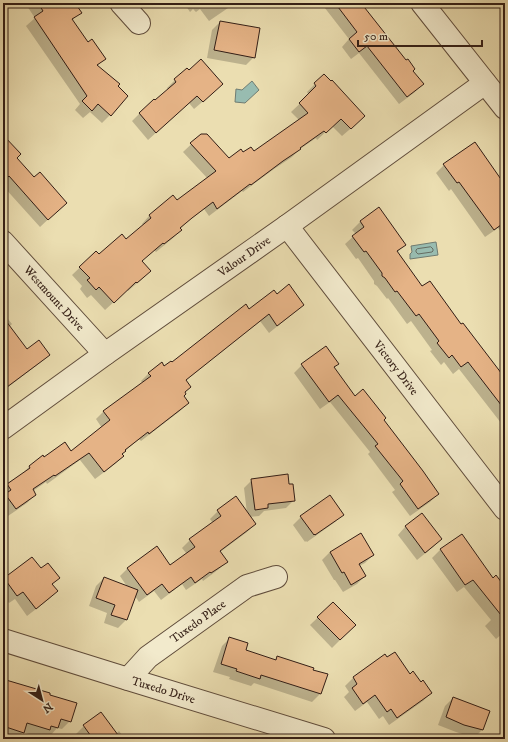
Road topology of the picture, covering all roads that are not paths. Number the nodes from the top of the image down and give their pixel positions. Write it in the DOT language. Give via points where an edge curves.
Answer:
graph roads {
  1 [pos="121,3"];
  2 [pos="422,3"];
  3 [pos="139,22"];
  4 [pos="485,84"];
  5 [pos="505,108"];
  6 [pos="287,226"];
  7 [pos="3,242"];
  8 [pos="105,354"];
  9 [pos="3,428"];
  10 [pos="505,509"];
  11 [pos="276,577"];
  12 [pos="3,640"];
  13 [pos="128,679"];
  14 [pos="324,739"];
  1 -- 3 [label="street"];
  2 -- 4 [label="street"];
  4 -- 5 [label="street"];
  4 -- 6 [label="street, Valour Drive"];
  6 -- 8 [label="street, Valour Drive"];
  6 -- 10 [label="street, Victory Drive"];
  7 -- 8 [label="street, Westmount Drive"];
  8 -- 9 [label="street, Valour Drive"];
  11 -- 13 [label="street, Tuxedo Place" via="247,586 148,657"];
  12 -- 13 [label="street, Tuxedo Drive"];
  13 -- 14 [label="street, Tuxedo Drive"];
}
